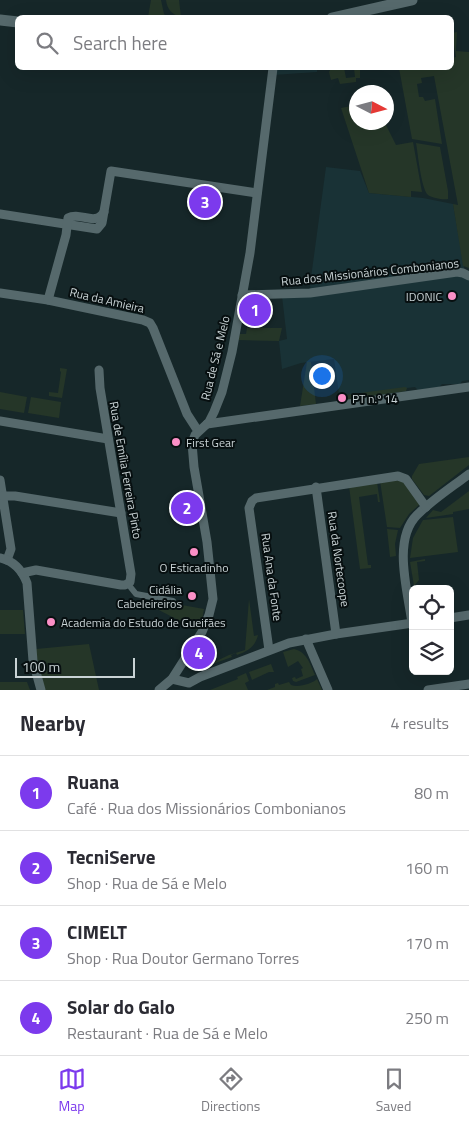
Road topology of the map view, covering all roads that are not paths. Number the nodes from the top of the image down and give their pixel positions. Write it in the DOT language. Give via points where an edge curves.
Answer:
graph roads {
  1 [pos="412,0"];
  2 [pos="345,15"];
  3 [pos="0,20"];
  4 [pos="15,22"];
  5 [pos="273,70"];
  6 [pos="257,193"];
  7 [pos="0,214"];
  8 [pos="67,226"];
  9 [pos="469,276"];
  10 [pos="0,293"];
  11 [pos="242,295"];
  12 [pos="48,300"];
  13 [pos="99,370"];
  14 [pos="469,387"];
  15 [pos="0,421"];
  16 [pos="207,424"];
  17 [pos="198,431"];
  18 [pos="108,439"];
  19 [pos="469,474"];
  20 [pos="0,480"];
  21 [pos="316,487"];
  22 [pos="3,496"];
  23 [pos="426,507"];
  24 [pos="120,513"];
  25 [pos="4,559"];
  26 [pos="22,573"];
  27 [pos="128,584"];
  28 [pos="173,601"];
  29 [pos="409,603"];
  30 [pos="469,615"];
  31 [pos="454,617"];
  32 [pos="409,623"];
  33 [pos="336,634"];
  34 [pos="306,639"];
  35 [pos="269,650"];
  36 [pos="172,679"];
  37 [pos="469,684"];
  38 [pos="41,690"];
  39 [pos="159,690"];
  40 [pos="328,690"];
  41 [pos="428,690"];
  1 -- 2 [label="main road"];
  3 -- 4 [label="main road"];
  5 -- 6 [label="street, Rua de Sá e Melo"];
  6 -- 8 [label="street" via="111,171 102,225 97,229"];
  6 -- 11 [label="street, Rua de Sá e Melo"];
  7 -- 8 [label="street"];
  8 -- 12 [label="street"];
  9 -- 11 [label="street, Rua dos Missionários Combonianos" via="457,272 310,293"];
  10 -- 12 [label="street, Rua da Amieira"];
  11 -- 16 [label="street, Rua de Sá e Melo" via="226,375"];
  12 -- 17 [label="street, Rua da Amieira" via="150,324 187,414"];
  13 -- 18 [label="street, Rua de Emília Ferreira Pinto"];
  14 -- 16 [label="street"];
  15 -- 18 [label="street"];
  16 -- 17 [label="street, Rua de Sá e Melo"];
  17 -- 36 [label="street" via="192,447 213,599 202,632"];
  18 -- 24 [label="street, Rua de Emília Ferreira Pinto"];
  19 -- 23 [label="street"];
  20 -- 22 [label="street"];
  21 -- 23 [label="street" via="399,476 408,481"];
  21 -- 33 [label="street, Rua da Nortecoope"];
  21 -- 35 [label="street, Rua Ana da Fonte" via="256,498 249,508"];
  22 -- 24 [label="street"];
  22 -- 25 [label="street" via="11,550"];
  23 -- 29 [label="street" via="410,524 403,542"];
  24 -- 27 [label="street, Rua de Emília Ferreira Pinto" via="131,574"];
  25 -- 26 [label="street" via="14,563"];
  26 -- 27 [label="street" via="36,570"];
  26 -- 38 [label="street" via="27,586 34,669"];
  27 -- 28 [label="street" via="136,594"];
  30 -- 31 [label="street"];
  32 -- 33 [label="street"];
  33 -- 34 [label="street"];
  34 -- 35 [label="street"];
  34 -- 40 [label="street"];
  35 -- 36 [label="street" via="188,683"];
  36 -- 39 [label="street"];
  37 -- 41 [label="street"];
}
